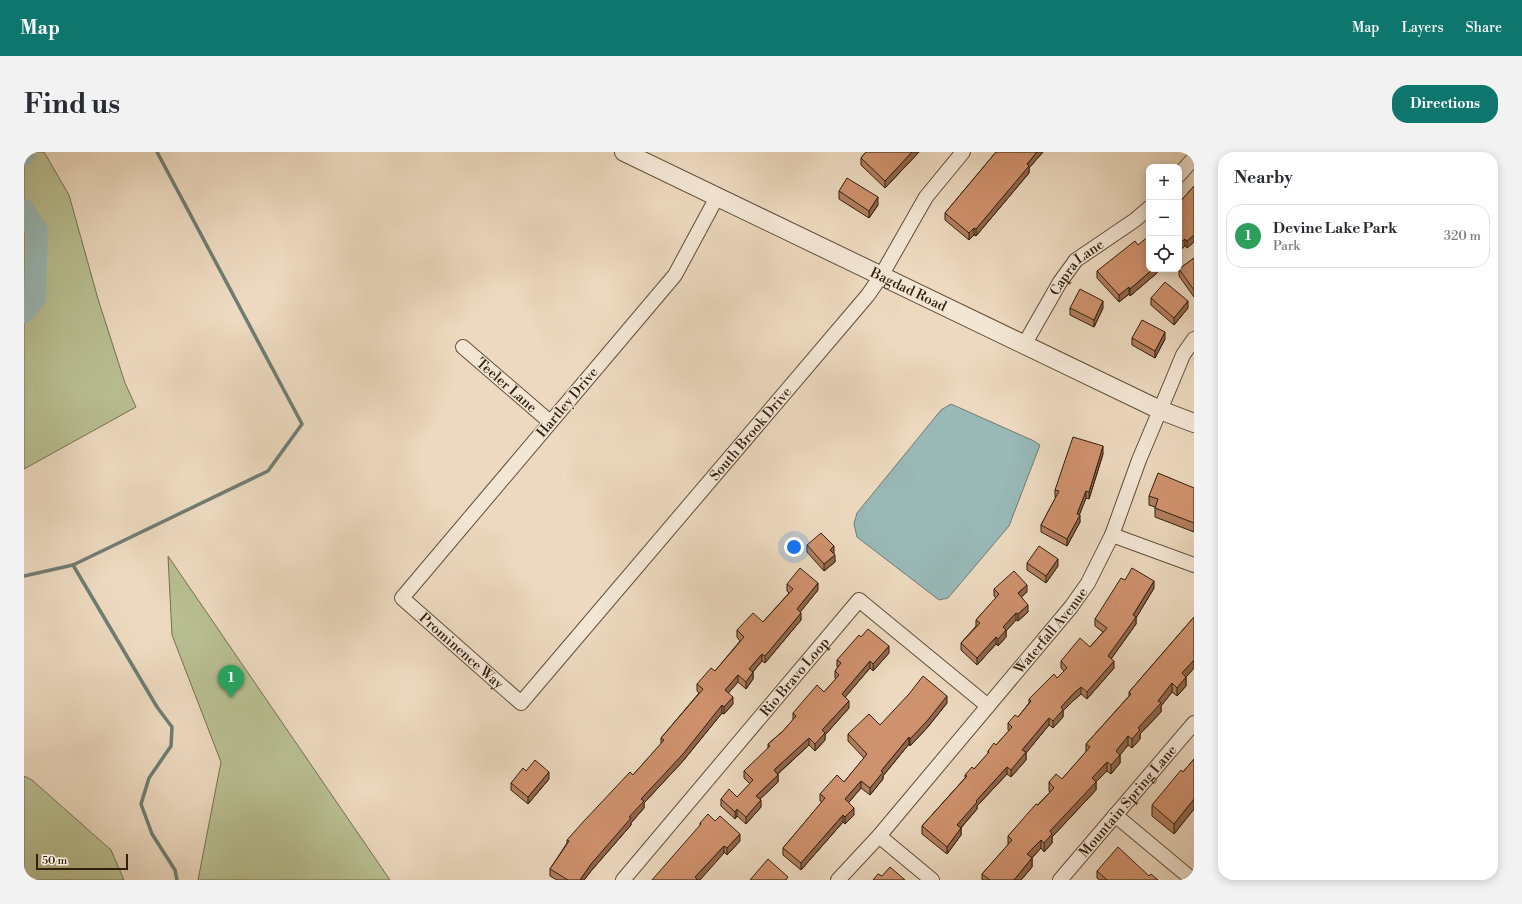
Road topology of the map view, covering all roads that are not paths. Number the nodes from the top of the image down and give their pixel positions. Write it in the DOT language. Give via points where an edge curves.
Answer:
graph roads {
  1 [pos="624,152"];
  2 [pos="963,152"];
  3 [pos="1194,158"];
  4 [pos="1182,171"];
  5 [pos="717,197"];
  6 [pos="1146,211"];
  7 [pos="881,276"];
  8 [pos="1194,339"];
  9 [pos="1024,345"];
  10 [pos="463,348"];
  11 [pos="1160,410"];
  12 [pos="550,422"];
  13 [pos="1194,423"];
  14 [pos="1112,536"];
  15 [pos="1194,565"];
  16 [pos="402,598"];
  17 [pos="521,703"];
  18 [pos="988,706"];
  19 [pos="1194,722"];
  20 [pos="1116,815"];
  21 [pos="879,836"];
  22 [pos="623,880"];
  23 [pos="838,880"];
  24 [pos="932,880"];
  25 [pos="1060,880"];
  26 [pos="1193,880"];
  1 -- 5 [label="street, Bagdad Road"];
  2 -- 7 [label="street, South Brook Drive" via="926,196"];
  3 -- 4 [label="street"];
  5 -- 7 [label="street, Bagdad Road"];
  5 -- 12 [label="street, Hartley Drive" via="675,276"];
  6 -- 9 [label="street, Capra Lane" via="1076,260 1060,282"];
  7 -- 9 [label="street, Bagdad Road"];
  7 -- 17 [label="street, South Brook Drive" via="868,295"];
  8 -- 11 [label="street, Waterfall Avenue" via="1183,355"];
  9 -- 11 [label="street, Bagdad Road"];
  10 -- 12 [label="street, Teeler Lane"];
  11 -- 13 [label="street, Bagdad Road"];
  11 -- 14 [label="street, Waterfall Avenue"];
  12 -- 16 [label="street, Hartley Drive"];
  14 -- 15 [label="street"];
  14 -- 18 [label="street, Waterfall Avenue" via="1088,583 1071,607"];
  16 -- 17 [label="street, Prominence Way"];
  18 -- 21 [label="street, Waterfall Avenue"];
  18 -- 22 [label="street, Rio Bravo Loop" via="859,600"];
  19 -- 20 [label="street, Mountain Spring Lane"];
  20 -- 25 [label="street, Mountain Spring Lane"];
  20 -- 26 [label="street"];
  21 -- 23 [label="street, Waterfall Avenue"];
  21 -- 24 [label="street"];
}
